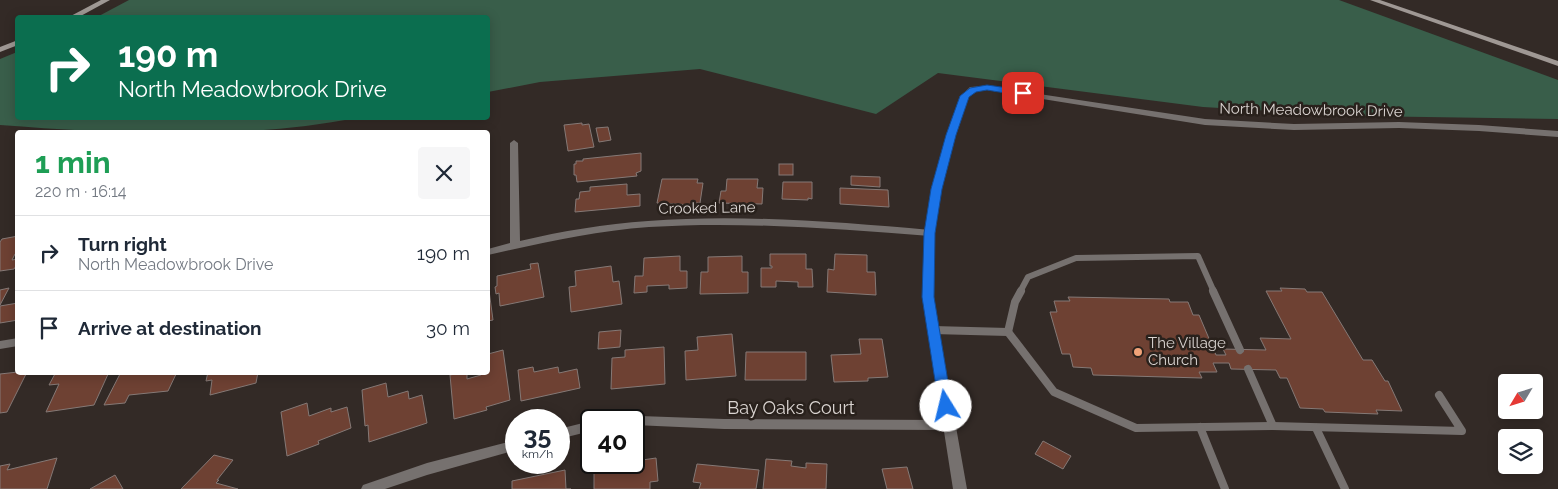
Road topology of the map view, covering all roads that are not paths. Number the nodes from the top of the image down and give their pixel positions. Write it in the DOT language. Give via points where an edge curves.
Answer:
graph roads {
  1 [pos="107,0"];
  2 [pos="1373,0"];
  3 [pos="76,15"];
  4 [pos="15,43"];
  5 [pos="0,50"];
  6 [pos="1558,64"];
  7 [pos="1558,134"];
  8 [pos="514,143"];
  9 [pos="930,233"];
  10 [pos="515,246"];
  11 [pos="490,252"];
  12 [pos="933,330"];
  13 [pos="1008,332"];
  14 [pos="15,342"];
  15 [pos="0,345"];
  16 [pos="1240,350"];
  17 [pos="1248,370"];
  18 [pos="1439,395"];
  19 [pos="645,420"];
  20 [pos="949,425"];
  21 [pos="1273,426"];
  22 [pos="1200,427"];
  23 [pos="1316,428"];
  24 [pos="505,448"];
  25 [pos="368,489"];
  26 [pos="960,489"];
  27 [pos="1225,489"];
  28 [pos="1345,489"];
  1 -- 3 [label="main road"];
  2 -- 6 [label="main road"];
  4 -- 5 [label="main road"];
  7 -- 9 [label="street, North Meadowbrook Drive" via="1479,128 1294,127 1205,122 987,88 976,89 965,96 951,135 936,189"];
  8 -- 10 [label="street"];
  9 -- 10 [label="street, Crooked Lane" via="772,222 648,224"];
  9 -- 12 [label="street" via="928,297"];
  10 -- 11 [label="street, Crooked Lane"];
  12 -- 13 [label="lane"];
  12 -- 20 [label="street"];
  13 -- 16 [label="lane" via="1015,302 1028,277 1068,261 1076,258 1198,256"];
  13 -- 22 [label="lane" via="1054,392 1136,428"];
  14 -- 15 [label="street"];
  17 -- 21 [label="lane"];
  18 -- 23 [label="lane" via="1462,432"];
  19 -- 20 [label="street, Bay Oaks Court"];
  20 -- 26 [label="street"];
  21 -- 22 [label="lane"];
  21 -- 23 [label="lane"];
  22 -- 27 [label="lane"];
  23 -- 28 [label="lane"];
  24 -- 25 [label="street"];
}
